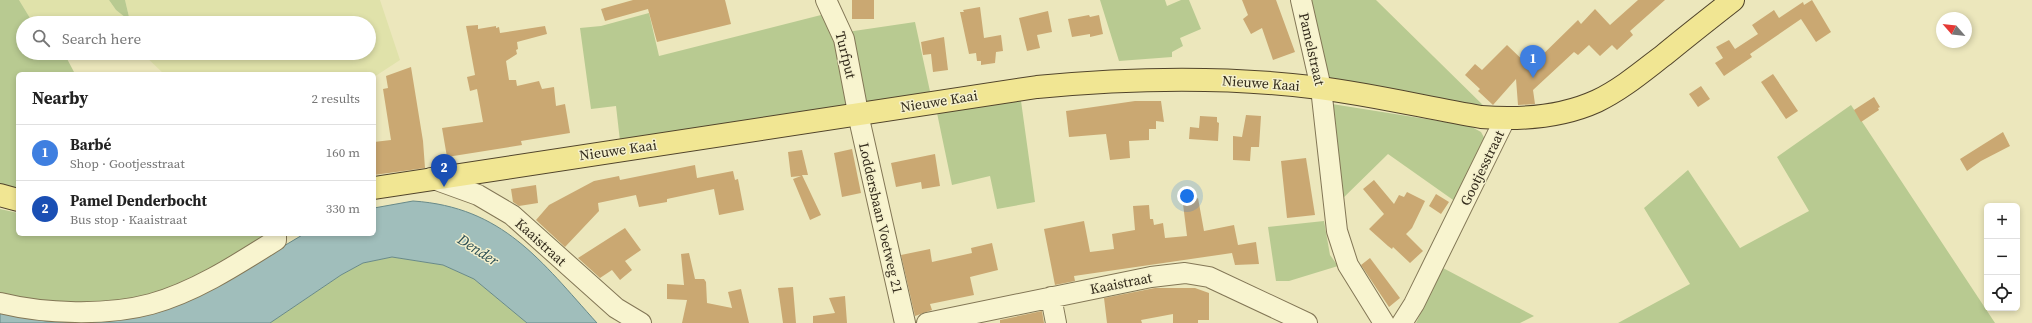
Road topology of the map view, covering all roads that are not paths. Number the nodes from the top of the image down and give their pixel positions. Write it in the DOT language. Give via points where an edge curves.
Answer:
graph roads {
  1 [pos="826,0"];
  2 [pos="1301,0"];
  3 [pos="1734,0"];
  4 [pos="1322,93"];
  5 [pos="858,113"];
  6 [pos="1505,119"];
  7 [pos="489,170"];
  8 [pos="431,178"];
  9 [pos="376,188"];
  10 [pos="0,195"];
  11 [pos="16,199"];
  12 [pos="476,201"];
  13 [pos="276,236"];
  14 [pos="1051,297"];
  15 [pos="0,303"];
  16 [pos="641,323"];
  17 [pos="905,323"];
  18 [pos="927,323"];
  19 [pos="1056,323"];
  20 [pos="1307,323"];
  21 [pos="1384,323"];
  22 [pos="1402,323"];
  1 -- 5 [label="street, Turfput" via="844,39"];
  2 -- 4 [label="street, Pamelstraat"];
  3 -- 6 [label="main road, Gootjesstraat" via="1634,79 1597,101 1559,113"];
  4 -- 5 [label="main road, Nieuwe Kaai" via="1240,80 1099,81 1037,87"];
  4 -- 6 [label="main road, Nieuwe Kaai" via="1481,118"];
  4 -- 21 [label="street, Pamelstraat" via="1332,195 1343,254"];
  5 -- 7 [label="main road, Nieuwe Kaai"];
  5 -- 17 [label="street, Loddersbaan Voetweg 21"];
  6 -- 22 [label="street, Gootjesstraat" via="1414,304"];
  7 -- 8 [label="main road, Nieuwe Kaai"];
  7 -- 12 [label="street"];
  8 -- 9 [label="main road, Nieuwe Kaai"];
  8 -- 12 [label="street, Kaaistraat"];
  10 -- 11 [label="main road"];
  12 -- 16 [label="street, Kaaistraat" via="512,215 616,308"];
  13 -- 15 [label="street" via="276,240 206,282 152,304 104,310 43,312"];
  14 -- 18 [label="street, Kaaistraat"];
  14 -- 19 [label="street"];
  14 -- 20 [label="street, Kaaistraat" via="1151,276 1185,273 1209,277"];
}
